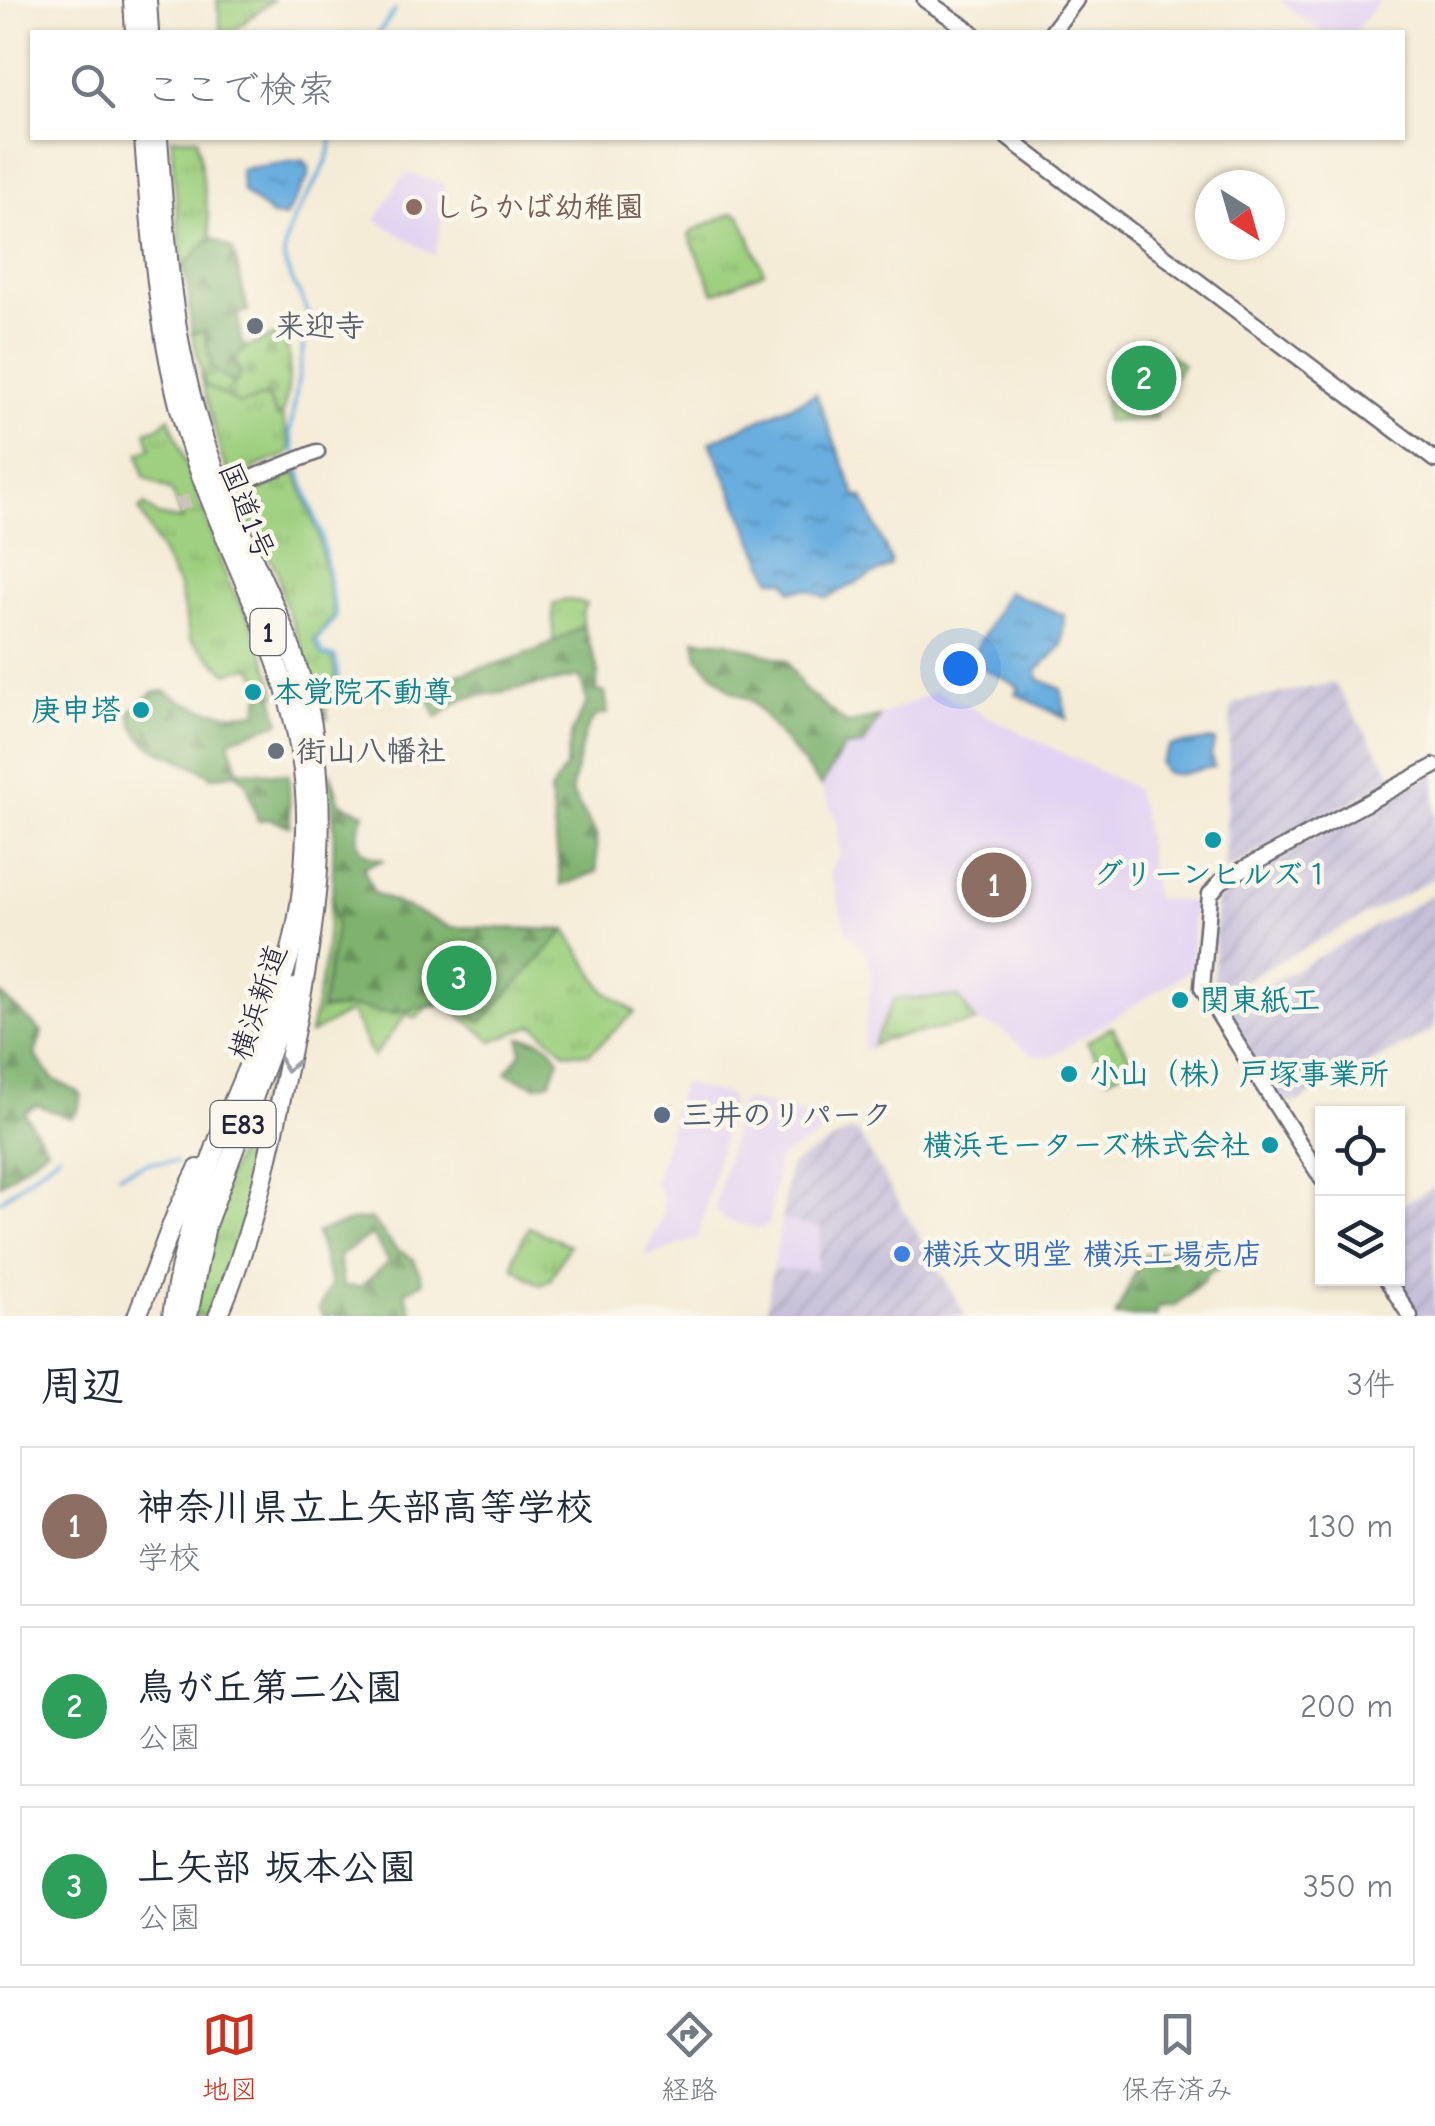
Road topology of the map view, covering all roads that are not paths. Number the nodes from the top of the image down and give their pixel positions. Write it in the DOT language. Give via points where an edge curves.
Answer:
graph roads {
  1 [pos="133,0"];
  2 [pos="147,0"];
  3 [pos="925,0"];
  4 [pos="1076,0"];
  5 [pos="136,30"];
  6 [pos="149,30"];
  7 [pos="969,30"];
  8 [pos="1054,30"];
  9 [pos="144,140"];
  10 [pos="158,140"];
  11 [pos="1011,140"];
  12 [pos="317,452"];
  13 [pos="1435,460"];
  14 [pos="254,477"];
  15 [pos="1435,766"];
  16 [pos="310,935"];
  17 [pos="223,1128"];
  18 [pos="1315,1168"];
  19 [pos="1391,1286"];
  20 [pos="139,1313"];
  21 [pos="172,1316"];
  22 [pos="188,1316"];
  23 [pos="218,1316"];
  24 [pos="1410,1316"];
  1 -- 5 [label="highway"];
  2 -- 6 [label="highway"];
  3 -- 7 [label="street"];
  4 -- 8 [label="street"];
  9 -- 17 [label="highway, 国道1号 / 1" via="160,310 179,404 278,661 304,782 304,870 289,956"];
  10 -- 16 [label="highway, 国道1号 / 1" via="169,271 194,405 308,706 320,826"];
  11 -- 13 [label="street"];
  12 -- 14 [label="street"];
  15 -- 18 [label="street" via="1221,881 1210,894 1202,988"];
  16 -- 22 [label="highway, 横浜新道 / E83" via="206,1225"];
  16 -- 23 [label="highway, 1, one-way" via="276,1123 246,1244"];
  17 -- 20 [label="highway, 1" via="177,1212"];
  17 -- 21 [label="highway, E83" via="184,1246"];
  19 -- 24 [label="street"];
}
